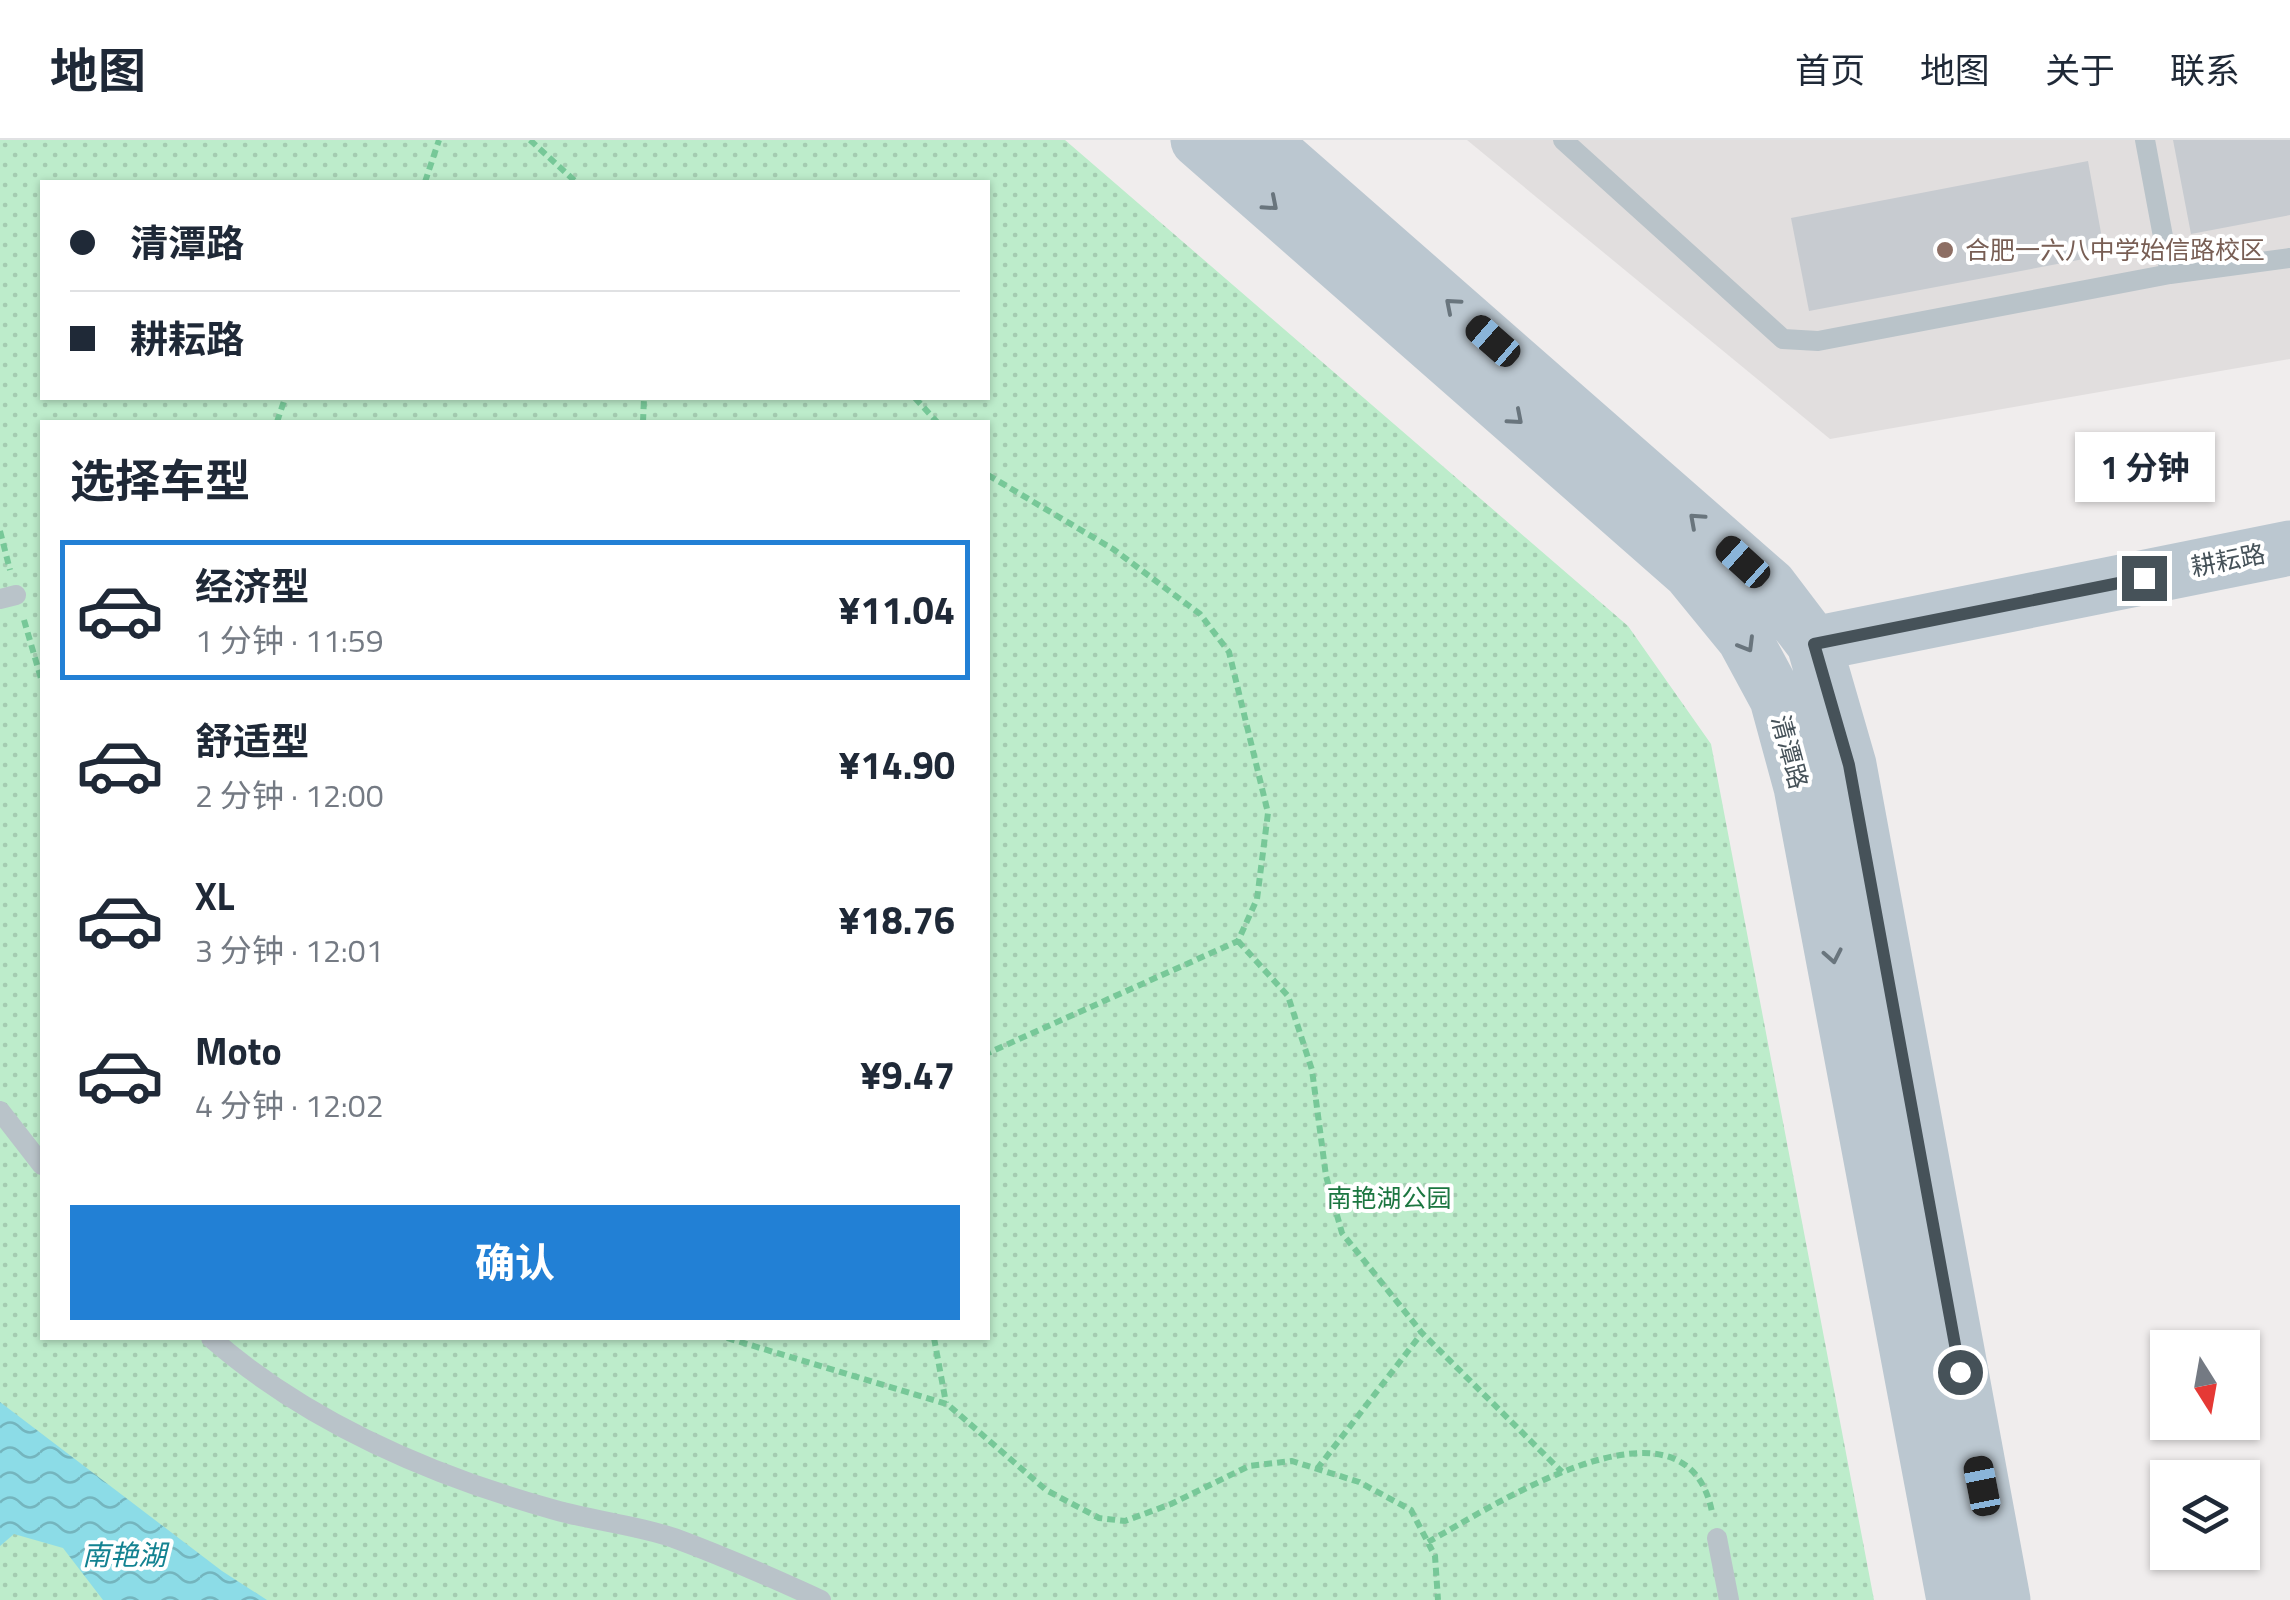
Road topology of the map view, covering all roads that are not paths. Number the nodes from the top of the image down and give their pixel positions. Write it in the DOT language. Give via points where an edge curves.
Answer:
graph roads {
  1 [pos="1198,140"];
  2 [pos="1261,140"];
  3 [pos="1563,140"];
  4 [pos="2145,140"];
  5 [pos="2290,258"];
  6 [pos="2170,274"];
  7 [pos="2290,548"];
  8 [pos="1814,644"];
  9 [pos="0,1110"];
  10 [pos="40,1161"];
  11 [pos="214,1340"];
  12 [pos="1716,1538"];
  13 [pos="821,1600"];
  14 [pos="1730,1600"];
  15 [pos="1954,1600"];
  16 [pos="2002,1600"];
  1 -- 15 [label="street, 清潭路, one-way" via="1690,572 1744,638 1777,700 1801,787"];
  8 -- 2 [label="street, 清潭路, one-way" via="1770,586"];
  3 -- 6 [label="lane" via="1782,339 1818,341"];
  4 -- 6 [label="lane"];
  5 -- 6 [label="lane"];
  7 -- 8 [label="street, 耕耘路"];
  8 -- 16 [label="street, 清潭路" via="1849,765"];
  9 -- 10 [label="lane"];
  11 -- 13 [label="lane" via="348,1431 446,1474 555,1510 670,1537"];
  12 -- 14 [label="lane"];
}
